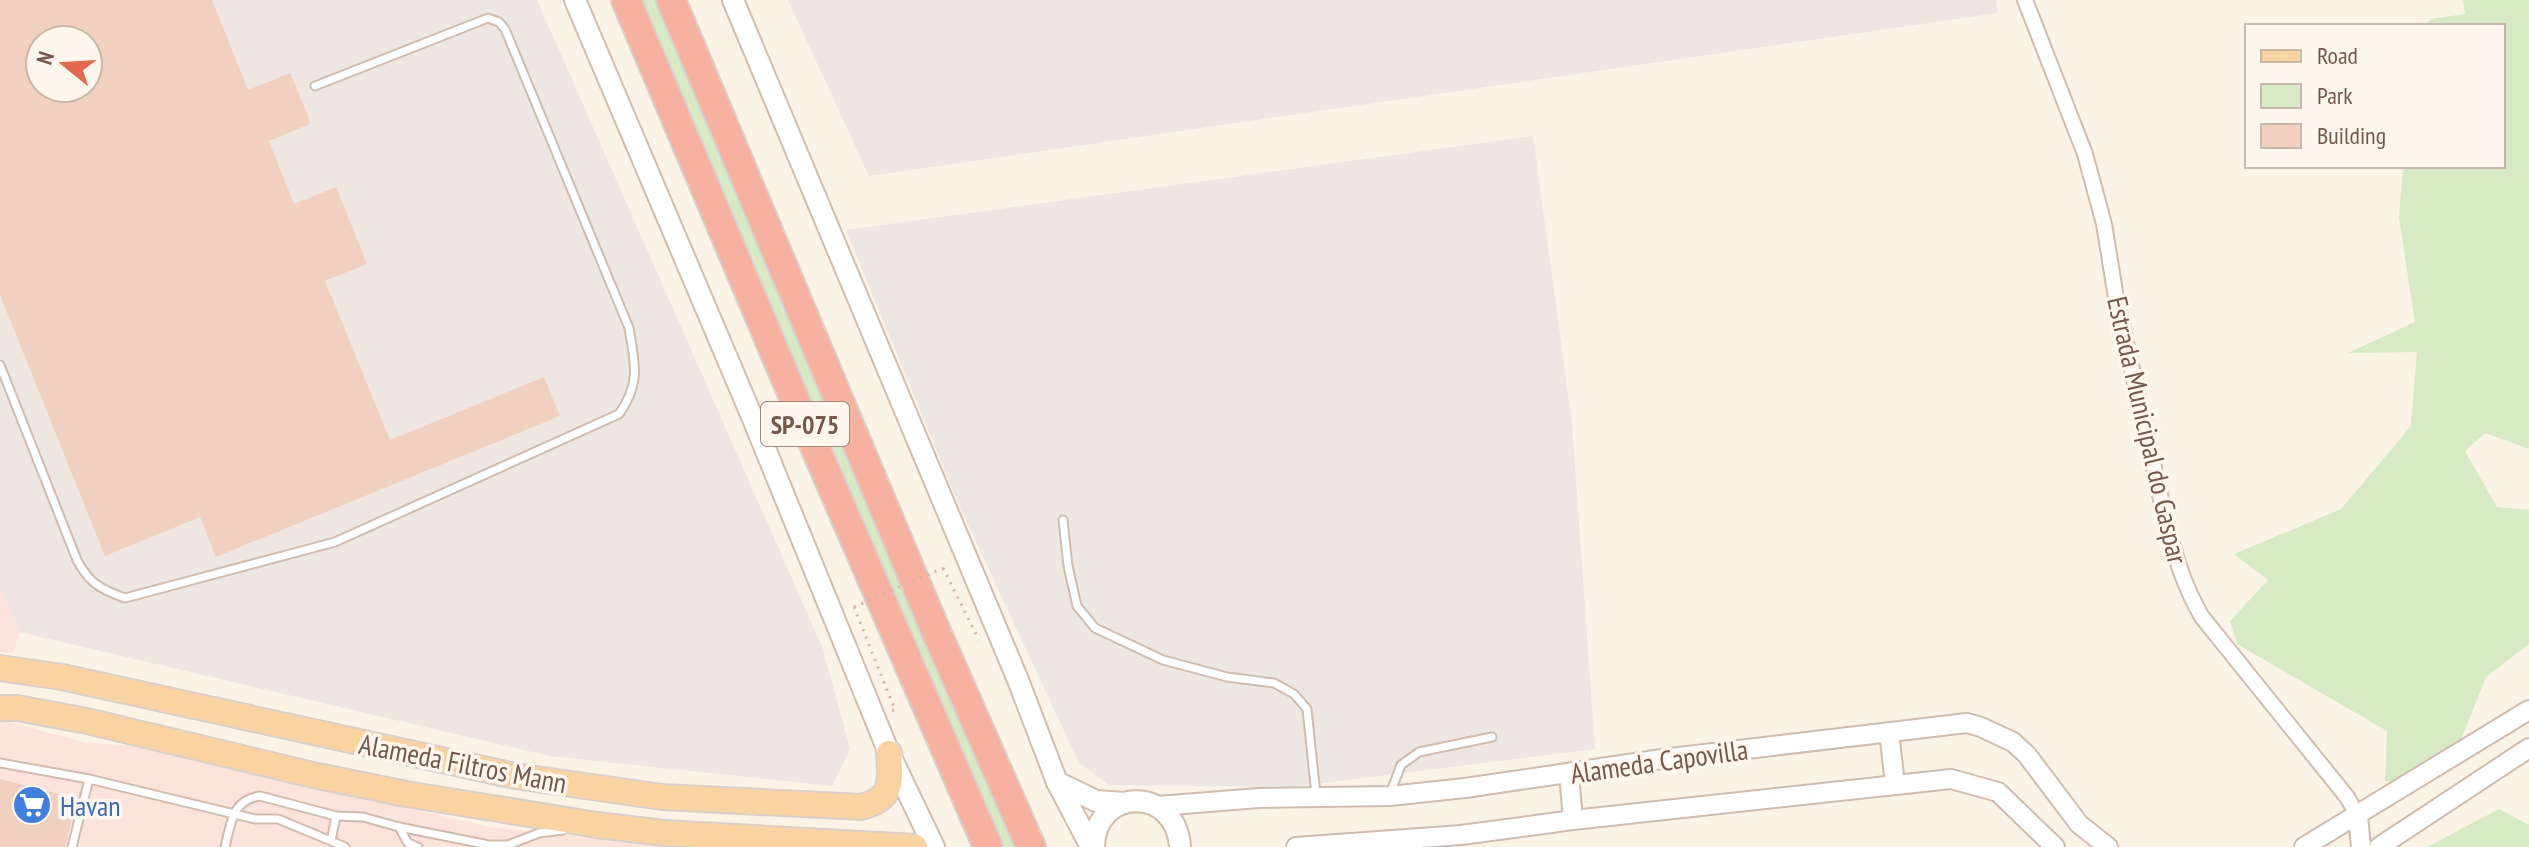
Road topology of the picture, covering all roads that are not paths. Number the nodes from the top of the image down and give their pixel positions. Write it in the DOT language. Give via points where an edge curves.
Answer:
graph roads {
  1 [pos="575,0"];
  2 [pos="626,0"];
  3 [pos="671,0"];
  4 [pos="733,0"];
  5 [pos="2025,0"];
  6 [pos="315,86"];
  7 [pos="0,365"];
  8 [pos="1063,520"];
  9 [pos="0,668"];
  10 [pos="166,702"];
  11 [pos="0,708"];
  12 [pos="2527,715"];
  13 [pos="1889,732"];
  14 [pos="1492,737"];
  15 [pos="156,738"];
  16 [pos="2529,748"];
  17 [pos="889,753"];
  18 [pos="415,755"];
  19 [pos="0,763"];
  20 [pos="1569,773"];
  21 [pos="89,779"];
  22 [pos="1057,782"];
  23 [pos="1895,784"];
  24 [pos="406,794"];
  25 [pos="1390,796"];
  26 [pos="662,797"];
  27 [pos="1316,797"];
  28 [pos="1124,803"];
  29 [pos="1158,806"];
  30 [pos="233,814"];
  31 [pos="336,816"];
  32 [pos="2358,816"];
  33 [pos="1573,820"];
  34 [pos="597,825"];
  35 [pos="399,827"];
  36 [pos="665,833"];
  37 [pos="331,841"];
  38 [pos="786,844"];
  39 [pos="72,847"];
  40 [pos="225,847"];
  41 [pos="345,847"];
  42 [pos="418,847"];
  43 [pos="915,847"];
  44 [pos="934,847"];
  45 [pos="988,847"];
  46 [pos="1031,847"];
  47 [pos="1092,847"];
  48 [pos="1180,847"];
  49 [pos="1296,847"];
  50 [pos="2055,847"];
  51 [pos="2108,847"];
  52 [pos="2304,847"];
  53 [pos="2361,847"];
  54 [pos="2379,847"];
  1 -- 17 [label="main road"];
  2 -- 45 [label="highway, SP-075"];
  3 -- 46 [label="highway, SP-075"];
  4 -- 22 [label="main road"];
  5 -- 32 [label="street, Estrada Municipal do Gaspar" via="2097,196 2176,562 2202,617"];
  6 -- 7 [label="lane" via="488,18 499,22 629,328 636,373 630,398 619,414 335,542 125,598 87,578 77,560"];
  8 -- 27 [label="lane" via="1077,606 1095,628 1163,660 1274,683 1294,694 1307,709"];
  9 -- 10 [label="main road, Alameda Filtros Mann"];
  10 -- 15 [label="main road"];
  10 -- 18 [label="main road, Alameda Filtros Mann"];
  11 -- 15 [label="main road, Alameda Filtros Mann"];
  12 -- 32 [label="street"];
  13 -- 20 [label="street, Alameda Capovilla"];
  13 -- 23 [label="street"];
  13 -- 51 [label="street, Alameda Capovilla" via="1967,723 2000,734 2027,755 2079,824"];
  14 -- 25 [label="lane" via="1419,752 1401,765"];
  15 -- 24 [label="main road, Alameda Filtros Mann"];
  16 -- 54 [label="street"];
  17 -- 26 [label="main road, Alameda Filtros Mann" via="891,782 885,794 861,807"];
  17 -- 44 [label="main road"];
  18 -- 24 [label="main road"];
  18 -- 26 [label="main road, Alameda Filtros Mann"];
  19 -- 21 [label="lane"];
  20 -- 25 [label="street, Alameda Capovilla"];
  20 -- 33 [label="street"];
  21 -- 30 [label="lane"];
  21 -- 39 [label="lane"];
  22 -- 28 [label="main road" via="1096,801"];
  22 -- 47 [label="main road"];
  23 -- 33 [label="street, Alameda Capovilla"];
  23 -- 50 [label="street, Alameda Capovilla" via="1951,779 1998,792"];
  24 -- 34 [label="main road, Alameda Filtros Mann"];
  25 -- 27 [label="street, Alameda Capovilla"];
  26 -- 36 [label="main road"];
  27 -- 29 [label="street, Alameda Capovilla"];
  28 -- 29 [label="main road"];
  28 -- 47 [label="main road" via="1102,818"];
  29 -- 48 [label="main road" via="1175,824"];
  30 -- 31 [label="lane" via="248,798 260,796"];
  30 -- 37 [label="lane" via="278,819"];
  30 -- 40 [label="lane"];
  31 -- 35 [label="lane"];
  31 -- 37 [label="lane"];
  32 -- 52 [label="street"];
  32 -- 53 [label="street"];
  33 -- 49 [label="street, Alameda Capovilla" via="1461,835"];
  34 -- 35 [label="lane" via="539,833 508,845"];
  34 -- 36 [label="main road, Alameda Filtros Mann"];
  35 -- 42 [label="lane" via="408,843"];
  36 -- 38 [label="main road, Alameda Filtros Mann"];
  37 -- 41 [label="lane"];
  38 -- 43 [label="main road, Alameda Filtros Mann"];
}
